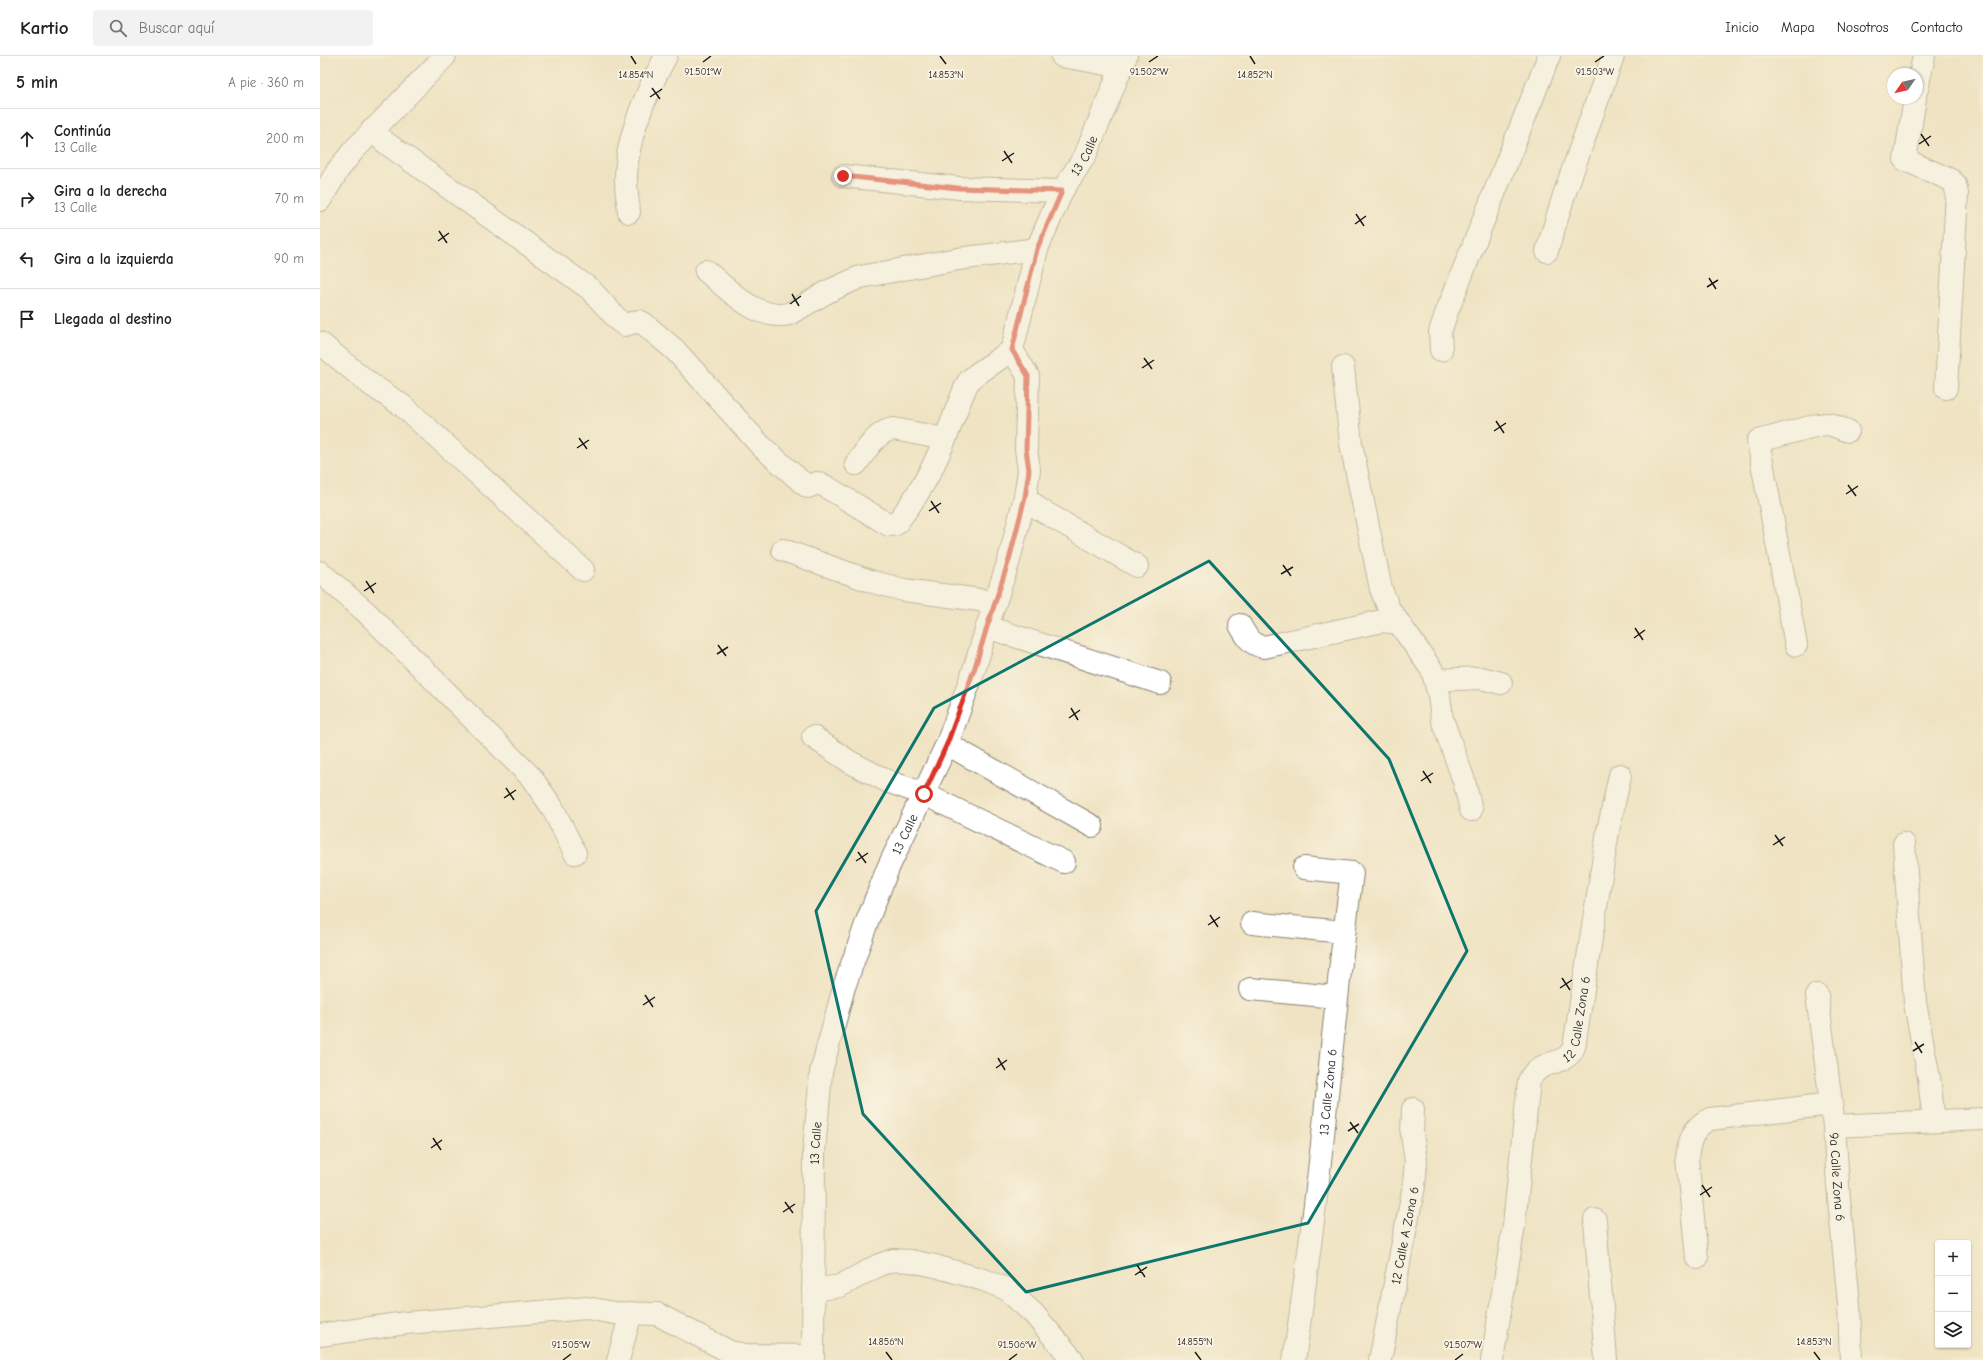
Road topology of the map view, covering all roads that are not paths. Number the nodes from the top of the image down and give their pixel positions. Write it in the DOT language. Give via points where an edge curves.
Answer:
graph roads {
  1 [pos="445,56"];
  2 [pos="666,56"];
  3 [pos="1062,56"];
  4 [pos="1549,56"];
  5 [pos="1613,56"];
  6 [pos="1924,56"];
  7 [pos="1125,62"];
  8 [pos="1921,68"];
  9 [pos="1914,104"];
  10 [pos="372,130"];
  11 [pos="843,176"];
  12 [pos="1062,191"];
  13 [pos="320,200"];
  14 [pos="629,212"];
  15 [pos="1037,249"];
  16 [pos="1546,251"];
  17 [pos="706,271"];
  18 [pos="320,343"];
  19 [pos="1012,350"];
  20 [pos="1441,350"];
  21 [pos="1343,367"];
  22 [pos="1946,388"];
  23 [pos="1848,431"];
  24 [pos="945,439"];
  25 [pos="856,464"];
  26 [pos="1025,497"];
  27 [pos="783,550"];
  28 [pos="1137,566"];
  29 [pos="583,570"];
  30 [pos="320,572"];
  31 [pos="995,602"];
  32 [pos="1399,624"];
  33 [pos="1240,625"];
  34 [pos="987,627"];
  35 [pos="1796,645"];
  36 [pos="1435,680"];
  37 [pos="1160,683"];
  38 [pos="1501,683"];
  39 [pos="813,737"];
  40 [pos="947,744"];
  41 [pos="1620,774"];
  42 [pos="924,794"];
  43 [pos="1471,810"];
  44 [pos="1092,826"];
  45 [pos="1904,844"];
  46 [pos="575,853"];
  47 [pos="1064,862"];
  48 [pos="1304,868"];
  49 [pos="1252,923"];
  50 [pos="1344,932"];
  51 [pos="1250,989"];
  52 [pos="1817,995"];
  53 [pos="1336,997"];
  54 [pos="1831,1104"];
  55 [pos="1414,1109"];
  56 [pos="1983,1119"];
  57 [pos="1934,1121"];
  58 [pos="1834,1126"];
  59 [pos="1595,1220"];
  60 [pos="1696,1258"];
  61 [pos="813,1290"];
  62 [pos="631,1313"];
  63 [pos="320,1335"];
  64 [pos="813,1358"];
  65 [pos="618,1360"];
  66 [pos="1073,1360"];
  67 [pos="1294,1360"];
  68 [pos="1380,1360"];
  69 [pos="1492,1360"];
  70 [pos="1606,1360"];
  71 [pos="1851,1360"];
  1 -- 10 [label="street"];
  2 -- 14 [label="street" via="641,112 634,137 626,181"];
  3 -- 7 [label="street"];
  4 -- 20 [label="street" via="1446,314 1440,332"];
  5 -- 16 [label="street"];
  6 -- 8 [label="street"];
  7 -- 12 [label="street, 13 Calle" via="1085,156"];
  9 -- 22 [label="street" via="1905,160 1951,180 1955,184 1957,194"];
  10 -- 13 [label="street" via="338,170"];
  10 -- 24 [label="street" via="386,143 590,289 620,322 625,325 639,321 675,350 761,446 808,487 817,484 825,486 889,525 894,525 923,484"];
  11 -- 12 [label="street" via="958,188"];
  12 -- 15 [label="street, 13 Calle"];
  15 -- 17 [label="street" via="958,259 860,277 782,316 754,309"];
  15 -- 19 [label="street, 13 Calle"];
  18 -- 29 [label="street" via="370,384 403,406"];
  19 -- 24 [label="street" via="968,382"];
  19 -- 26 [label="street, 13 Calle" via="1028,376 1026,449 1029,470"];
  21 -- 32 [label="street" via="1351,444 1380,589"];
  23 -- 35 [label="street" via="1829,424 1818,425 1758,441"];
  24 -- 25 [label="street" via="894,429 886,430 878,436"];
  26 -- 28 [label="street" via="1039,509"];
  26 -- 31 [label="street, 13 Calle"];
  27 -- 31 [label="street" via="904,590"];
  30 -- 46 [label="street" via="372,618 531,777 552,807"];
  31 -- 34 [label="street, 13 Calle"];
  32 -- 33 [label="street" via="1382,621 1264,647 1250,641"];
  32 -- 36 [label="street" via="1432,670"];
  34 -- 37 [label="street"];
  34 -- 40 [label="street, 13 Calle"];
  36 -- 38 [label="street" via="1481,678"];
  36 -- 43 [label="street" via="1442,720 1464,781"];
  39 -- 42 [label="street" via="850,762 887,781"];
  40 -- 42 [label="street, 13 Calle"];
  40 -- 44 [label="street"];
  41 -- 69 [label="street, 12 Calle Zona 6" via="1606,839 1574,1047 1566,1058 1537,1069 1529,1081 1514,1225"];
  42 -- 47 [label="street"];
  42 -- 61 [label="street, 13 Calle" via="888,868 868,919 844,987 821,1072 814,1152"];
  45 -- 57 [label="street" via="1915,1003"];
  48 -- 50 [label="street, 13 Calle Zona 6" via="1352,873"];
  49 -- 50 [label="street"];
  50 -- 53 [label="street, 13 Calle Zona 6"];
  51 -- 53 [label="street"];
  52 -- 54 [label="street, 9a Calle Zona 6"];
  53 -- 67 [label="street, 13 Calle Zona 6" via="1310,1246"];
  54 -- 58 [label="street, 9a Calle Zona 6"];
  54 -- 60 [label="street" via="1710,1119 1698,1128 1692,1135 1688,1158"];
  55 -- 68 [label="street, 12 Calle A Zona 6" via="1414,1186"];
  56 -- 57 [label="street"];
  57 -- 58 [label="street"];
  58 -- 71 [label="street, 9a Calle Zona 6" via="1849,1304"];
  59 -- 70 [label="street"];
  61 -- 64 [label="street, 13 Calle"];
  61 -- 66 [label="street" via="840,1286 893,1260 935,1266 1006,1289 1034,1314"];
  62 -- 63 [label="street" via="587,1308 406,1323"];
  62 -- 64 [label="street" via="657,1314 730,1352"];
  62 -- 65 [label="street"];
}
